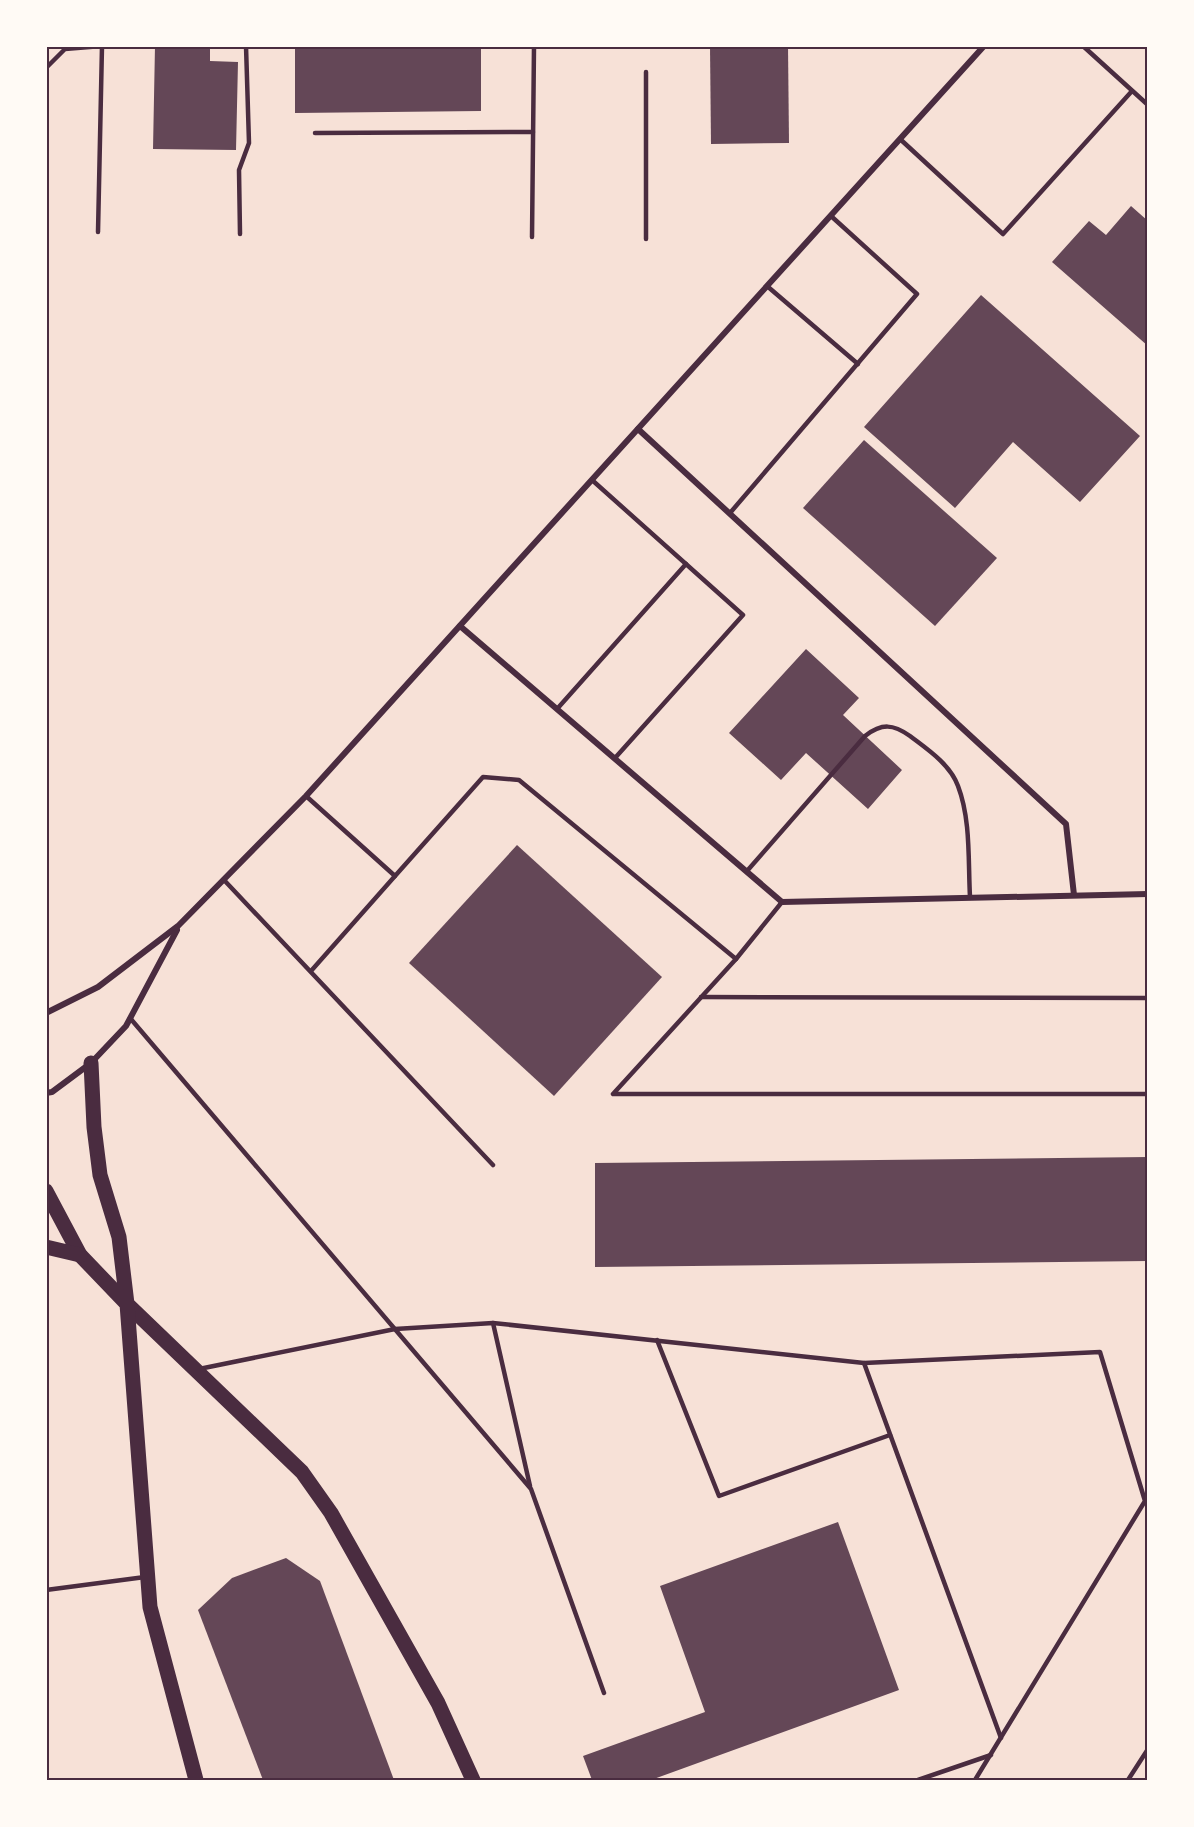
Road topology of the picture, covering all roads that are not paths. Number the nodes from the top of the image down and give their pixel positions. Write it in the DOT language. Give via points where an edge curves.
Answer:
graph roads {
  1 [pos="102,46"];
  2 [pos="246,46"];
  3 [pos="534,46"];
  4 [pos="984,46"];
  5 [pos="1083,46"];
  6 [pos="75,47"];
  7 [pos="64,48"];
  8 [pos="46,68"];
  9 [pos="646,72"];
  10 [pos="1132,91"];
  11 [pos="1148,105"];
  12 [pos="533,132"];
  13 [pos="315,133"];
  14 [pos="900,139"];
  15 [pos="831,216"];
  16 [pos="98,232"];
  17 [pos="240,234"];
  18 [pos="532,237"];
  19 [pos="646,239"];
  20 [pos="767,286"];
  21 [pos="858,364"];
  22 [pos="638,429"];
  23 [pos="592,480"];
  24 [pos="730,513"];
  25 [pos="686,564"];
  26 [pos="460,626"];
  27 [pos="557,709"];
  28 [pos="615,758"];
  29 [pos="306,796"];
  30 [pos="747,871"];
  31 [pos="395,876"];
  32 [pos="224,880"];
  33 [pos="1074,894"];
  34 [pos="1148,894"];
  35 [pos="970,897"];
  36 [pos="782,902"];
  37 [pos="178,926"];
  38 [pos="736,958"];
  39 [pos="311,971"];
  40 [pos="700,997"];
  41 [pos="1148,998"];
  42 [pos="46,1013"];
  43 [pos="130,1018"];
  44 [pos="91,1063"];
  45 [pos="46,1093"];
  46 [pos="1148,1094"];
  47 [pos="493,1165"];
  48 [pos="46,1191"];
  49 [pos="46,1247"];
  50 [pos="80,1255"];
  51 [pos="127,1304"];
  52 [pos="492,1323"];
  53 [pos="395,1329"];
  54 [pos="657,1340"];
  55 [pos="864,1363"];
  56 [pos="196,1370"];
  57 [pos="890,1435"];
  58 [pos="531,1489"];
  59 [pos="148,1577"];
  60 [pos="46,1590"];
  61 [pos="604,1694"];
  62 [pos="1001,1738"];
  63 [pos="1148,1749"];
  64 [pos="990,1755"];
  65 [pos="196,1780"];
  66 [pos="474,1780"];
  67 [pos="918,1780"];
  68 [pos="975,1780"];
  69 [pos="1128,1780"];
  1 -- 6 [label="lane"];
  1 -- 16 [label="lane"];
  2 -- 17 [label="lane" via="249,143 239,170"];
  3 -- 12 [label="lane"];
  4 -- 14 [label="street"];
  5 -- 10 [label="lane"];
  6 -- 7 [label="lane"];
  7 -- 8 [label="lane"];
  9 -- 19 [label="lane"];
  10 -- 11 [label="lane"];
  10 -- 14 [label="lane" via="1003,234"];
  12 -- 13 [label="lane"];
  12 -- 18 [label="lane"];
  14 -- 15 [label="street"];
  15 -- 20 [label="street"];
  15 -- 21 [label="lane" via="917,294"];
  20 -- 21 [label="lane"];
  20 -- 22 [label="street"];
  21 -- 24 [label="lane"];
  22 -- 23 [label="street"];
  22 -- 24 [label="street"];
  23 -- 25 [label="lane"];
  23 -- 26 [label="street"];
  24 -- 33 [label="street" via="1066,824"];
  25 -- 27 [label="lane"];
  25 -- 28 [label="lane" via="743,615"];
  26 -- 27 [label="street"];
  26 -- 29 [label="street"];
  27 -- 28 [label="street"];
  28 -- 30 [label="street"];
  29 -- 31 [label="lane"];
  29 -- 32 [label="street"];
  30 -- 35 [label="lane" via="865,736 877,727 896,726 937,756 958,784 966,819"];
  30 -- 36 [label="street"];
  31 -- 38 [label="lane" via="483,777 519,780"];
  31 -- 39 [label="lane"];
  32 -- 37 [label="street"];
  32 -- 39 [label="lane"];
  33 -- 34 [label="street"];
  33 -- 35 [label="street"];
  35 -- 36 [label="street"];
  36 -- 38 [label="lane"];
  37 -- 42 [label="street" via="98,987"];
  37 -- 43 [label="street"];
  38 -- 40 [label="lane"];
  39 -- 47 [label="lane"];
  40 -- 41 [label="lane"];
  40 -- 46 [label="lane" via="614,1094"];
  43 -- 44 [label="street"];
  43 -- 53 [label="lane"];
  44 -- 45 [label="street"];
  44 -- 51 [label="main road" via="100,1174 119,1238"];
  48 -- 50 [label="main road"];
  49 -- 50 [label="main road"];
  50 -- 51 [label="main road"];
  51 -- 56 [label="main road"];
  51 -- 59 [label="main road"];
  52 -- 53 [label="lane"];
  52 -- 54 [label="lane"];
  52 -- 58 [label="lane"];
  53 -- 56 [label="lane"];
  53 -- 58 [label="lane"];
  54 -- 55 [label="lane"];
  54 -- 57 [label="lane" via="719,1496"];
  55 -- 57 [label="lane"];
  55 -- 62 [label="lane" via="1100,1352 1145,1501"];
  56 -- 66 [label="main road" via="302,1472 331,1513 438,1703"];
  57 -- 62 [label="lane"];
  58 -- 61 [label="lane"];
  59 -- 60 [label="lane"];
  59 -- 65 [label="main road" via="150,1607"];
  62 -- 64 [label="lane"];
  63 -- 69 [label="lane"];
  64 -- 67 [label="lane"];
  64 -- 68 [label="lane"];
}
